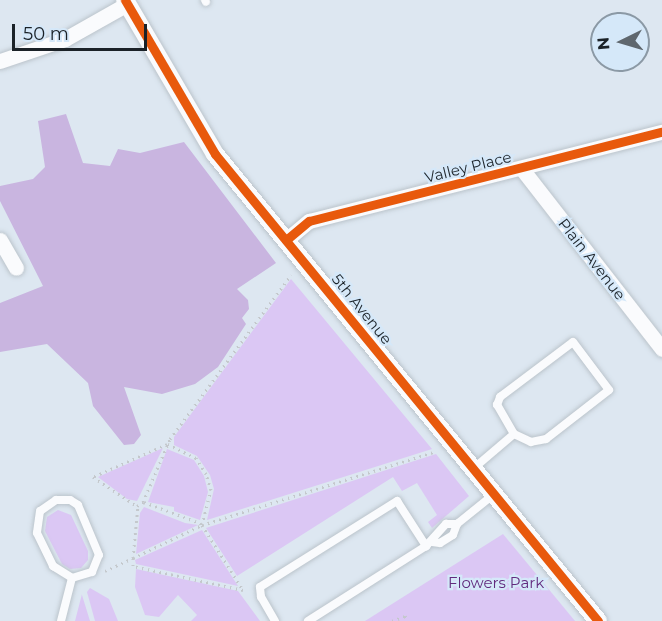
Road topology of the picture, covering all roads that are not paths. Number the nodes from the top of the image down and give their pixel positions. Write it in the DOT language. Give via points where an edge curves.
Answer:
graph roads {
  1 [pos="126,2"];
  2 [pos="0,61"];
  3 [pos="662,132"];
  4 [pos="522,169"];
  5 [pos="0,240"];
  6 [pos="286,240"];
  7 [pos="16,268"];
  8 [pos="662,349"];
  9 [pos="514,434"];
  10 [pos="473,469"];
  11 [pos="494,494"];
  12 [pos="457,524"];
  13 [pos="429,544"];
  14 [pos="72,578"];
  15 [pos="61,621"];
  16 [pos="275,621"];
  17 [pos="308,621"];
  18 [pos="598,621"];
  1 -- 2 [label="street" via="64,39"];
  1 -- 6 [label="street, 5th Avenue" via="199,131"];
  3 -- 4 [label="street, Valley Place"];
  4 -- 6 [label="street, Valley Place" via="309,221"];
  4 -- 8 [label="street, Plain Avenue"];
  5 -- 7 [label="street"];
  6 -- 10 [label="street, 5th Avenue"];
  9 -- 9 [label="lane" via="497,405 500,397 573,342 609,390 546,439 531,442"];
  9 -- 10 [label="lane"];
  10 -- 11 [label="street, 5th Avenue"];
  11 -- 12 [label="lane"];
  11 -- 18 [label="street, 5th Avenue"];
  12 -- 13 [label="lane" via="446,524 436,531"];
  12 -- 13 [label="lane" via="453,535"];
  13 -- 16 [label="lane" via="397,501 260,587 261,597"];
  13 -- 17 [label="lane"];
  14 -- 14 [label="lane" via="88,575 96,567 97,543 78,505 70,500 56,500 40,511 37,533 52,567"];
  14 -- 15 [label="lane"];
}
